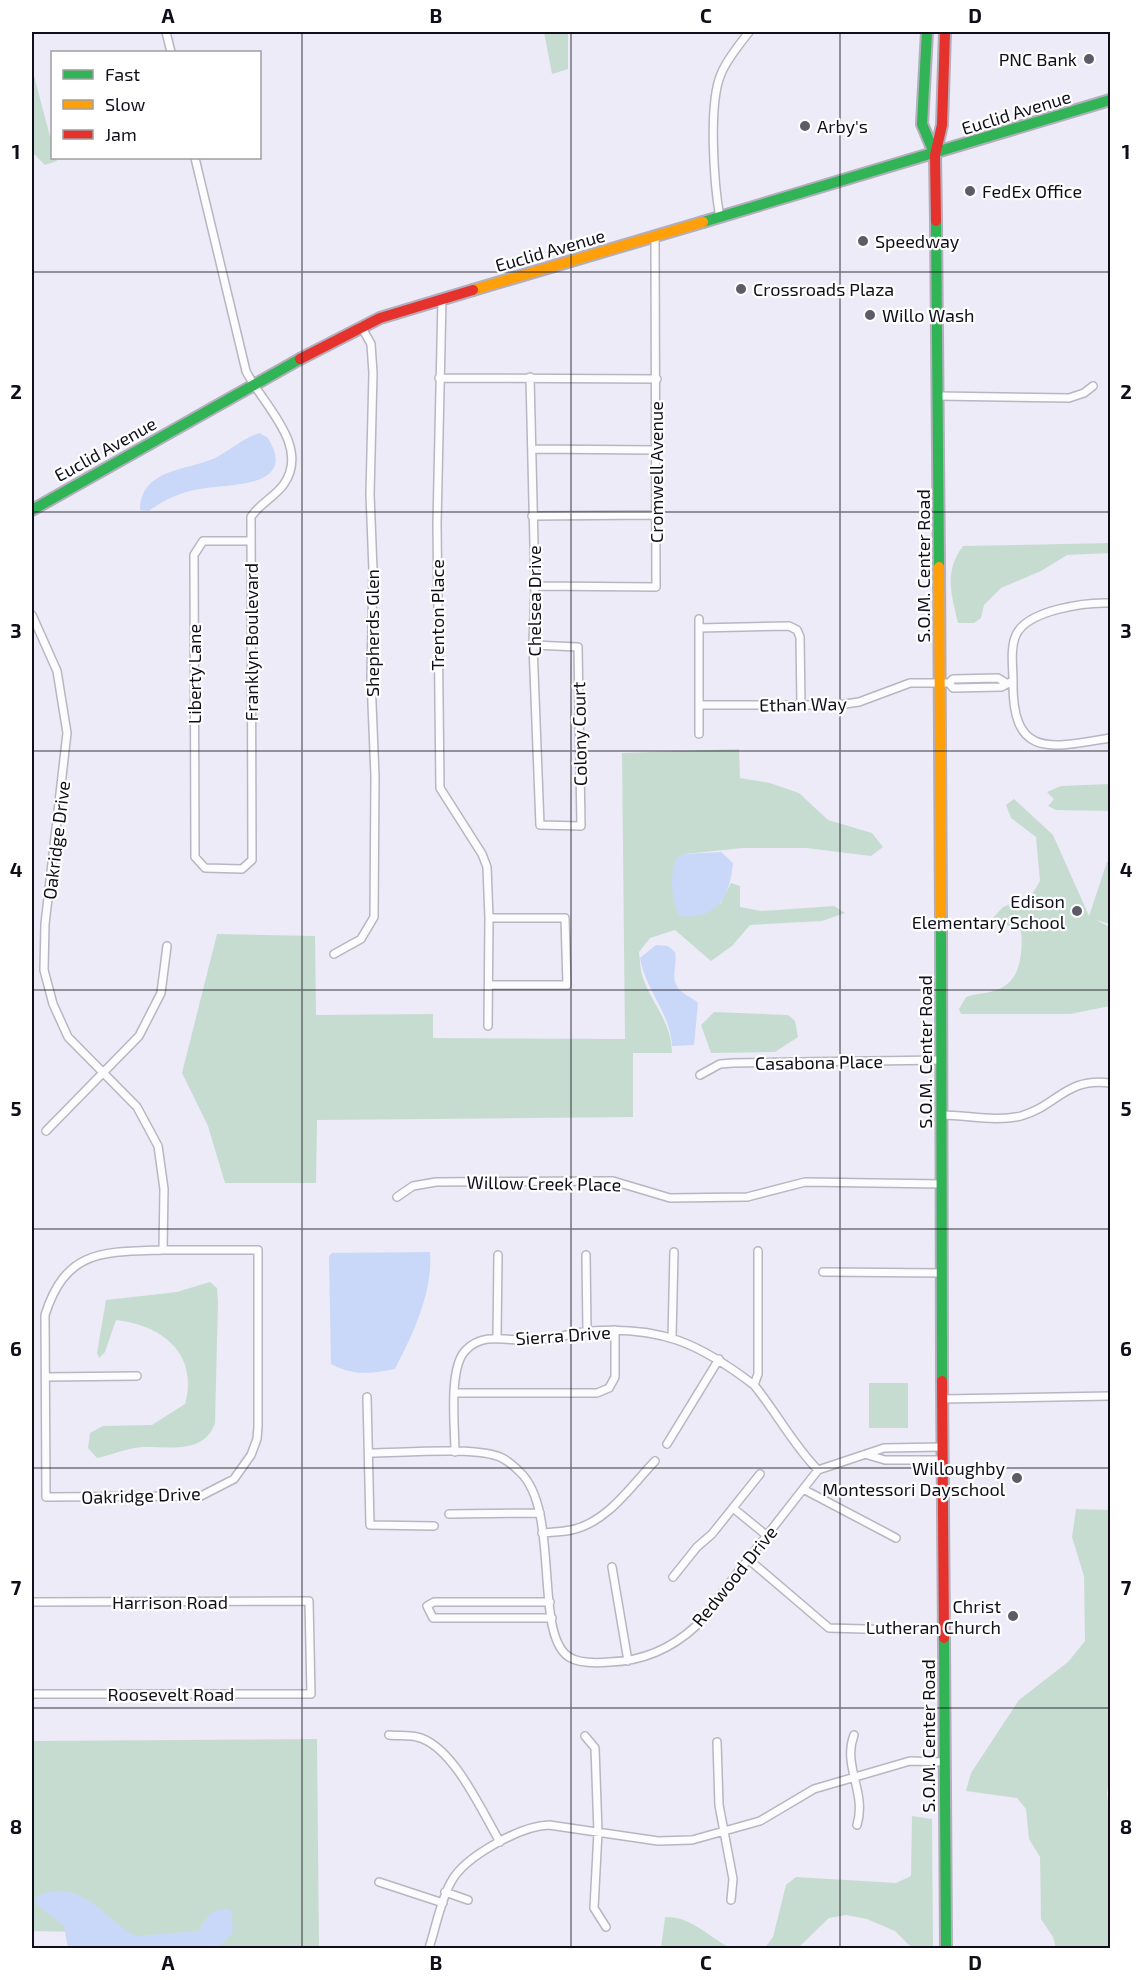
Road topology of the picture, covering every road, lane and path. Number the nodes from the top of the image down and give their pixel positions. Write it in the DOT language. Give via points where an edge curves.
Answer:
graph roads {
  1 [pos="166,32"];
  2 [pos="749,32"];
  3 [pos="927,32"];
  4 [pos="945,32"];
  5 [pos="171,51"];
  6 [pos="1110,100"];
  7 [pos="935,155"];
  8 [pos="195,159"];
  9 [pos="720,218"];
  10 [pos="655,236"];
  11 [pos="442,298"];
  12 [pos="361,326"];
  13 [pos="530,377"];
  14 [pos="439,378"];
  15 [pos="657,379"];
  16 [pos="253,385"];
  17 [pos="1093,386"];
  18 [pos="938,396"];
  19 [pos="532,449"];
  20 [pos="656,450"];
  21 [pos="32,510"];
  22 [pos="656,515"];
  23 [pos="532,516"];
  24 [pos="251,541"];
  25 [pos="535,586"];
  26 [pos="1110,603"];
  27 [pos="32,615"];
  28 [pos="699,619"];
  29 [pos="699,628"];
  30 [pos="533,645"];
  31 [pos="1009,682"];
  32 [pos="944,683"];
  33 [pos="699,705"];
  34 [pos="801,705"];
  35 [pos="699,734"];
  36 [pos="1110,738"];
  37 [pos="540,825"];
  38 [pos="195,857"];
  39 [pos="489,918"];
  40 [pos="167,946"];
  41 [pos="334,954"];
  42 [pos="490,985"];
  43 [pos="488,1026"];
  44 [pos="942,1060"];
  45 [pos="101,1072"];
  46 [pos="700,1075"];
  47 [pos="1110,1083"];
  48 [pos="942,1115"];
  49 [pos="46,1131"];
  50 [pos="942,1184"];
  51 [pos="396,1197"];
  52 [pos="164,1250"];
  53 [pos="758,1251"];
  54 [pos="674,1252"];
  55 [pos="498,1255"];
  56 [pos="586,1255"];
  57 [pos="823,1272"];
  58 [pos="942,1273"];
  59 [pos="615,1330"];
  60 [pos="587,1331"];
  61 [pos="497,1338"];
  62 [pos="672,1338"];
  63 [pos="719,1359"];
  64 [pos="137,1376"];
  65 [pos="47,1377"];
  66 [pos="754,1385"];
  67 [pos="455,1393"];
  68 [pos="1110,1396"];
  69 [pos="367,1397"];
  70 [pos="942,1399"];
  71 [pos="667,1444"];
  72 [pos="942,1447"];
  73 [pos="455,1452"];
  74 [pos="370,1453"];
  75 [pos="868,1455"];
  76 [pos="942,1460"];
  77 [pos="655,1461"];
  78 [pos="818,1470"];
  79 [pos="760,1474"];
  80 [pos="803,1489"];
  81 [pos="733,1508"];
  82 [pos="540,1513"];
  83 [pos="449,1514"];
  84 [pos="434,1526"];
  85 [pos="542,1533"];
  86 [pos="766,1535"];
  87 [pos="896,1538"];
  88 [pos="748,1559"];
  89 [pos="612,1567"];
  90 [pos="673,1577"];
  91 [pos="32,1602"];
  92 [pos="550,1602"];
  93 [pos="552,1618"];
  94 [pos="900,1630"];
  95 [pos="628,1661"];
  96 [pos="32,1694"];
  97 [pos="311,1694"];
  98 [pos="389,1735"];
  99 [pos="854,1735"];
  100 [pos="585,1736"];
  101 [pos="717,1742"];
  102 [pos="944,1762"];
  103 [pos="855,1777"];
  104 [pos="857,1824"];
  105 [pos="598,1832"];
  106 [pos="723,1833"];
  107 [pos="500,1842"];
  108 [pos="379,1882"];
  109 [pos="445,1893"];
  110 [pos="468,1900"];
  111 [pos="731,1900"];
  112 [pos="443,1903"];
  113 [pos="606,1927"];
  114 [pos="429,1948"];
  115 [pos="946,1948"];
  1 -- 5 [label="street"];
  2 -- 9 [label="street" via="720,74 715,96"];
  3 -- 7 [label="main road, S.O.M. Center Road" via="922,124"];
  4 -- 7 [label="main road, S.O.M. Center Road" via="942,125"];
  6 -- 7 [label="main road, Euclid Avenue"];
  7 -- 9 [label="main road, Euclid Avenue"];
  7 -- 18 [label="main road, S.O.M. Center Road"];
  8 -- 16 [label="street, Franklyn Boulevard" via="246,371"];
  9 -- 10 [label="main road, Euclid Avenue"];
  10 -- 11 [label="main road, Euclid Avenue"];
  10 -- 15 [label="street, Cromwell Avenue"];
  11 -- 12 [label="main road, Euclid Avenue"];
  11 -- 14 [label="street, Trenton Place"];
  12 -- 16 [label="main road, Euclid Avenue"];
  12 -- 41 [label="street, Shepherds Glen" via="371,344 373,374 370,508 374,579 374,917 361,939"];
  13 -- 14 [label="street"];
  13 -- 15 [label="street"];
  13 -- 19 [label="street, Chelsea Drive"];
  14 -- 39 [label="street, Trenton Place" via="440,788 487,867"];
  15 -- 20 [label="street, Cromwell Avenue"];
  16 -- 21 [label="main road, Euclid Avenue"];
  16 -- 24 [label="street, Franklyn Boulevard" via="282,423 290,454 283,486 259,505 251,517"];
  17 -- 18 [label="street" via="1069,398"];
  18 -- 32 [label="main road, S.O.M. Center Road"];
  19 -- 20 [label="street"];
  19 -- 23 [label="street, Chelsea Drive"];
  20 -- 22 [label="street, Cromwell Avenue"];
  22 -- 23 [label="street"];
  22 -- 25 [label="street, Cromwell Avenue" via="656,587"];
  23 -- 25 [label="street, Chelsea Drive"];
  24 -- 38 [label="street, Liberty Lane" via="203,542 194,555"];
  24 -- 38 [label="street, Franklyn Boulevard" via="252,860 242,869 205,868"];
  25 -- 30 [label="street, Chelsea Drive"];
  26 -- 31 [label="street" via="1063,609 1034,617 1020,627"];
  27 -- 45 [label="street, Oakridge Drive" via="57,671 68,733 45,924 44,970 68,1037"];
  28 -- 29 [label="street"];
  29 -- 33 [label="street"];
  29 -- 34 [label="street" via="789,626 797,630 801,637"];
  30 -- 37 [label="street, Chelsea Drive"];
  30 -- 37 [label="street, Colony Court" via="578,647 580,826"];
  31 -- 32 [label="street, Ethan Way" via="998,678 953,679"];
  31 -- 36 [label="street" via="1016,721 1024,735 1040,745"];
  32 -- 34 [label="street, Ethan Way" via="910,683 859,702"];
  32 -- 44 [label="main road, S.O.M. Center Road"];
  33 -- 34 [label="street, Ethan Way"];
  33 -- 35 [label="street"];
  39 -- 42 [label="street, Trenton Place"];
  39 -- 42 [label="street" via="565,918 567,985"];
  40 -- 45 [label="street" via="161,993 139,1035"];
  42 -- 43 [label="street, Trenton Place"];
  44 -- 46 [label="street, Casabona Place" via="733,1063 720,1064"];
  44 -- 48 [label="main road, S.O.M. Center Road"];
  45 -- 49 [label="street"];
  45 -- 52 [label="street, Oakridge Drive" via="136,1107 158,1146 164,1189"];
  47 -- 48 [label="street" via="1067,1089 1035,1111 1012,1118"];
  48 -- 50 [label="main road, S.O.M. Center Road"];
  50 -- 51 [label="street, Willow Creek Place" via="805,1182 747,1197 670,1198 613,1181 436,1182 413,1186"];
  50 -- 58 [label="main road, S.O.M. Center Road"];
  52 -- 65 [label="street, Oakridge Drive" via="97,1254 66,1273 45,1316"];
  52 -- 65 [label="street, Oakridge Drive" via="258,1250 257,1439 234,1479 201,1496 46,1497"];
  53 -- 66 [label="street" via="758,1374"];
  54 -- 62 [label="street"];
  55 -- 61 [label="street"];
  56 -- 60 [label="street"];
  57 -- 58 [label="street"];
  58 -- 70 [label="main road, S.O.M. Center Road"];
  59 -- 60 [label="street, Sierra Drive"];
  59 -- 62 [label="street, Sierra Drive"];
  59 -- 67 [label="street" via="615,1377 609,1388 597,1393"];
  60 -- 61 [label="street, Sierra Drive" via="534,1341"];
  61 -- 67 [label="street, Sierra Drive" via="479,1340 465,1350 457,1363"];
  62 -- 63 [label="street, Sierra Drive"];
  63 -- 66 [label="street, Sierra Drive"];
  63 -- 71 [label="street"];
  64 -- 65 [label="street"];
  66 -- 78 [label="street, Sierra Drive" via="802,1454"];
  67 -- 73 [label="street, Sierra Drive"];
  68 -- 70 [label="street"];
  69 -- 74 [label="street"];
  70 -- 72 [label="main road, S.O.M. Center Road"];
  72 -- 75 [label="street" via="884,1448"];
  72 -- 76 [label="main road, S.O.M. Center Road"];
  73 -- 74 [label="street"];
  73 -- 82 [label="street" via="501,1458 522,1473 534,1492"];
  74 -- 84 [label="street" via="370,1525"];
  75 -- 76 [label="street" via="885,1460"];
  75 -- 78 [label="street"];
  76 -- 102 [label="main road, S.O.M. Center Road"];
  77 -- 85 [label="street" via="603,1515 571,1530"];
  78 -- 80 [label="street, Redwood Drive"];
  79 -- 81 [label="street"];
  80 -- 86 [label="street, Redwood Drive"];
  80 -- 87 [label="street"];
  81 -- 86 [label="street"];
  81 -- 90 [label="street"];
  82 -- 83 [label="street"];
  82 -- 85 [label="street"];
  85 -- 92 [label="street"];
  86 -- 88 [label="street, Redwood Drive"];
  88 -- 94 [label="street" via="829,1629"];
  88 -- 95 [label="street, Redwood Drive" via="683,1638 662,1651"];
  89 -- 95 [label="street"];
  91 -- 97 [label="street, Harrison Road" via="309,1601"];
  92 -- 93 [label="street, Redwood Drive"];
  92 -- 93 [label="street" via="434,1602 427,1606 433,1618"];
  93 -- 95 [label="street, Redwood Drive" via="555,1639 570,1658 594,1663"];
  96 -- 97 [label="street, Roosevelt Road"];
  98 -- 107 [label="street" via="419,1737 438,1748 455,1766"];
  99 -- 103 [label="street" via="849,1748"];
  100 -- 105 [label="street" via="595,1749"];
  101 -- 106 [label="street"];
  102 -- 103 [label="street" via="910,1761"];
  102 -- 115 [label="main road, S.O.M. Center Road"];
  103 -- 104 [label="street" via="862,1808"];
  103 -- 106 [label="street" via="814,1789 774,1814"];
  105 -- 106 [label="street" via="677,1842"];
  105 -- 107 [label="street" via="534,1826"];
  105 -- 113 [label="street" via="594,1908"];
  106 -- 111 [label="street" via="733,1879"];
  107 -- 109 [label="street" via="458,1871"];
  108 -- 112 [label="street"];
  109 -- 110 [label="street"];
  109 -- 112 [label="street"];
  112 -- 114 [label="street"];
}
